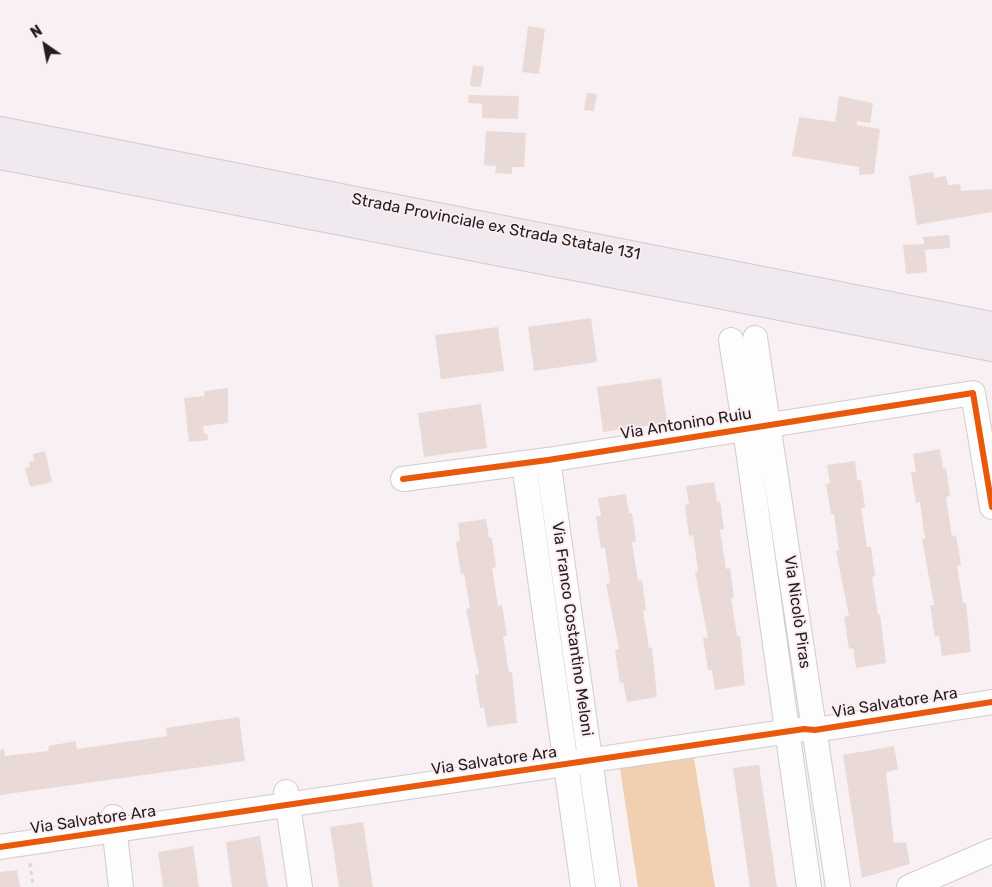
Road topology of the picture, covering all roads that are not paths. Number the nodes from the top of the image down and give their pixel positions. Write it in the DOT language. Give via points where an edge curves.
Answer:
graph roads {
  1 [pos="0,131"];
  2 [pos="0,155"];
  3 [pos="992,326"];
  4 [pos="755,338"];
  5 [pos="730,340"];
  6 [pos="992,347"];
  7 [pos="770,425"];
  8 [pos="745,429"];
  9 [pos="548,460"];
  10 [pos="524,464"];
  11 [pos="403,479"];
  12 [pos="992,507"];
  13 [pos="992,691"];
  14 [pos="992,702"];
  15 [pos="814,723"];
  16 [pos="787,726"];
  17 [pos="590,755"];
  18 [pos="565,758"];
  19 [pos="287,799"];
  20 [pos="114,824"];
  21 [pos="0,833"];
  22 [pos="0,847"];
  23 [pos="992,851"];
  24 [pos="921,884"];
  25 [pos="121,887"];
  26 [pos="300,887"];
  27 [pos="583,887"];
  28 [pos="608,887"];
  29 [pos="809,887"];
  30 [pos="838,887"];
  1 -- 3 [label="main road, Strada Provinciale ex Strada Statale 131"];
  2 -- 6 [label="main road, Strada Provinciale ex Strada Statale 131"];
  4 -- 7 [label="street, Via Nicolò Piras"];
  5 -- 8 [label="street, Via Nicolò Piras"];
  7 -- 8 [label="street, Via Antonino Ruiu"];
  7 -- 12 [label="street, Via Antonino Ruiu" via="973,393"];
  7 -- 15 [label="street, Via Nicolò Piras"];
  8 -- 9 [label="street, Via Antonino Ruiu"];
  8 -- 16 [label="street, Via Nicolò Piras"];
  9 -- 10 [label="street, Via Antonino Ruiu"];
  9 -- 17 [label="street, Via Franco Costantino Meloni"];
  10 -- 11 [label="street, Via Antonino Ruiu"];
  10 -- 18 [label="street, Via Franco Costantino Meloni"];
  13 -- 15 [label="street, Via Salvatore Ara"];
  14 -- 15 [label="street, Via Salvatore Ara"];
  15 -- 16 [label="street, Via Salvatore Ara"];
  15 -- 30 [label="street, Via Nicolò Piras"];
  16 -- 17 [label="street, Via Salvatore Ara"];
  16 -- 29 [label="street, Via Nicolò Piras"];
  17 -- 18 [label="street, Via Salvatore Ara"];
  17 -- 28 [label="street, Via Franco Costantino Meloni"];
  18 -- 19 [label="street, Via Salvatore Ara"];
  18 -- 27 [label="street, Via Franco Costantino Meloni"];
  19 -- 20 [label="street, Via Salvatore Ara"];
  19 -- 26 [label="street"];
  20 -- 21 [label="street, Via Salvatore Ara"];
  20 -- 22 [label="street, Via Salvatore Ara"];
  20 -- 25 [label="street"];
  23 -- 24 [label="street"];
}
